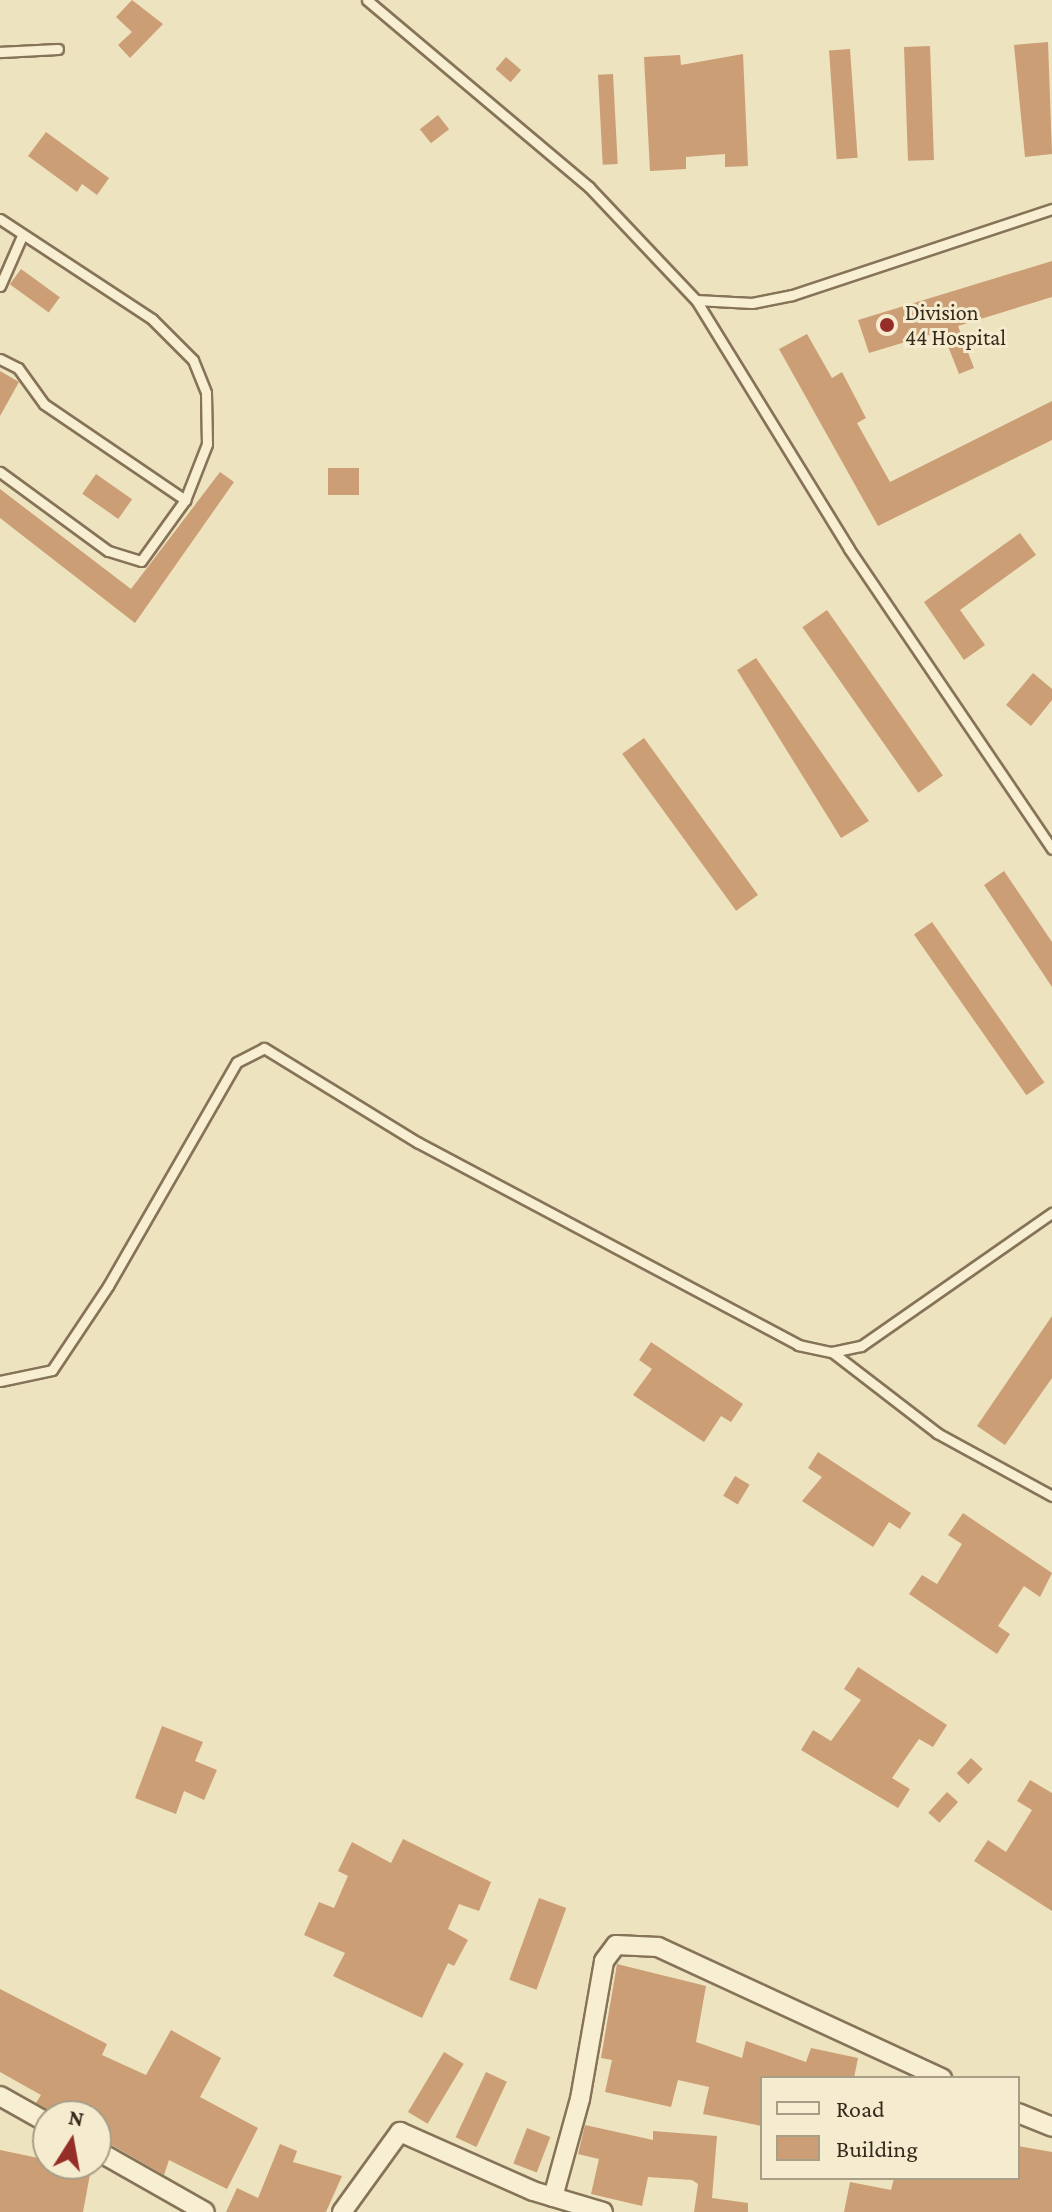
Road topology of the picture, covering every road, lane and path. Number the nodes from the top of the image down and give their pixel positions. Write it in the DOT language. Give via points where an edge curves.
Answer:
graph roads {
  1 [pos="367,0"];
  2 [pos="58,49"];
  3 [pos="0,52"];
  4 [pos="1052,209"];
  5 [pos="0,219"];
  6 [pos="22,236"];
  7 [pos="0,286"];
  8 [pos="696,300"];
  9 [pos="0,359"];
  10 [pos="0,472"];
  11 [pos="185,500"];
  12 [pos="1052,849"];
  13 [pos="1052,1213"];
  14 [pos="832,1352"];
  15 [pos="0,1381"];
  16 [pos="1052,1496"];
  17 [pos="938,2076"];
  18 [pos="0,2096"];
  19 [pos="32,2114"];
  20 [pos="1020,2114"];
  21 [pos="1052,2127"];
  22 [pos="112,2159"];
  23 [pos="553,2197"];
  24 [pos="205,2212"];
  25 [pos="342,2212"];
  26 [pos="603,2212"];
  1 -- 8 [label="lane" via="589,187"];
  2 -- 3 [label="lane"];
  4 -- 8 [label="lane" via="792,295 752,303"];
  5 -- 6 [label="lane"];
  6 -- 7 [label="lane"];
  6 -- 11 [label="lane" via="152,319 193,360 206,393 207,444"];
  8 -- 12 [label="lane" via="849,549"];
  9 -- 11 [label="lane" via="18,368 44,404"];
  10 -- 11 [label="lane" via="127,562 141,561"];
  13 -- 14 [label="lane" via="861,1346"];
  14 -- 15 [label="lane" via="798,1345 609,1247 417,1142 264,1048 237,1062 108,1286 52,1370"];
  14 -- 16 [label="lane" via="937,1433"];
  17 -- 23 [label="street" via="658,1947 616,1945 604,1961 580,2099"];
  18 -- 19 [label="street"];
  20 -- 21 [label="street"];
  22 -- 24 [label="street"];
  23 -- 25 [label="street" via="400,2132"];
  23 -- 26 [label="street"];
}
